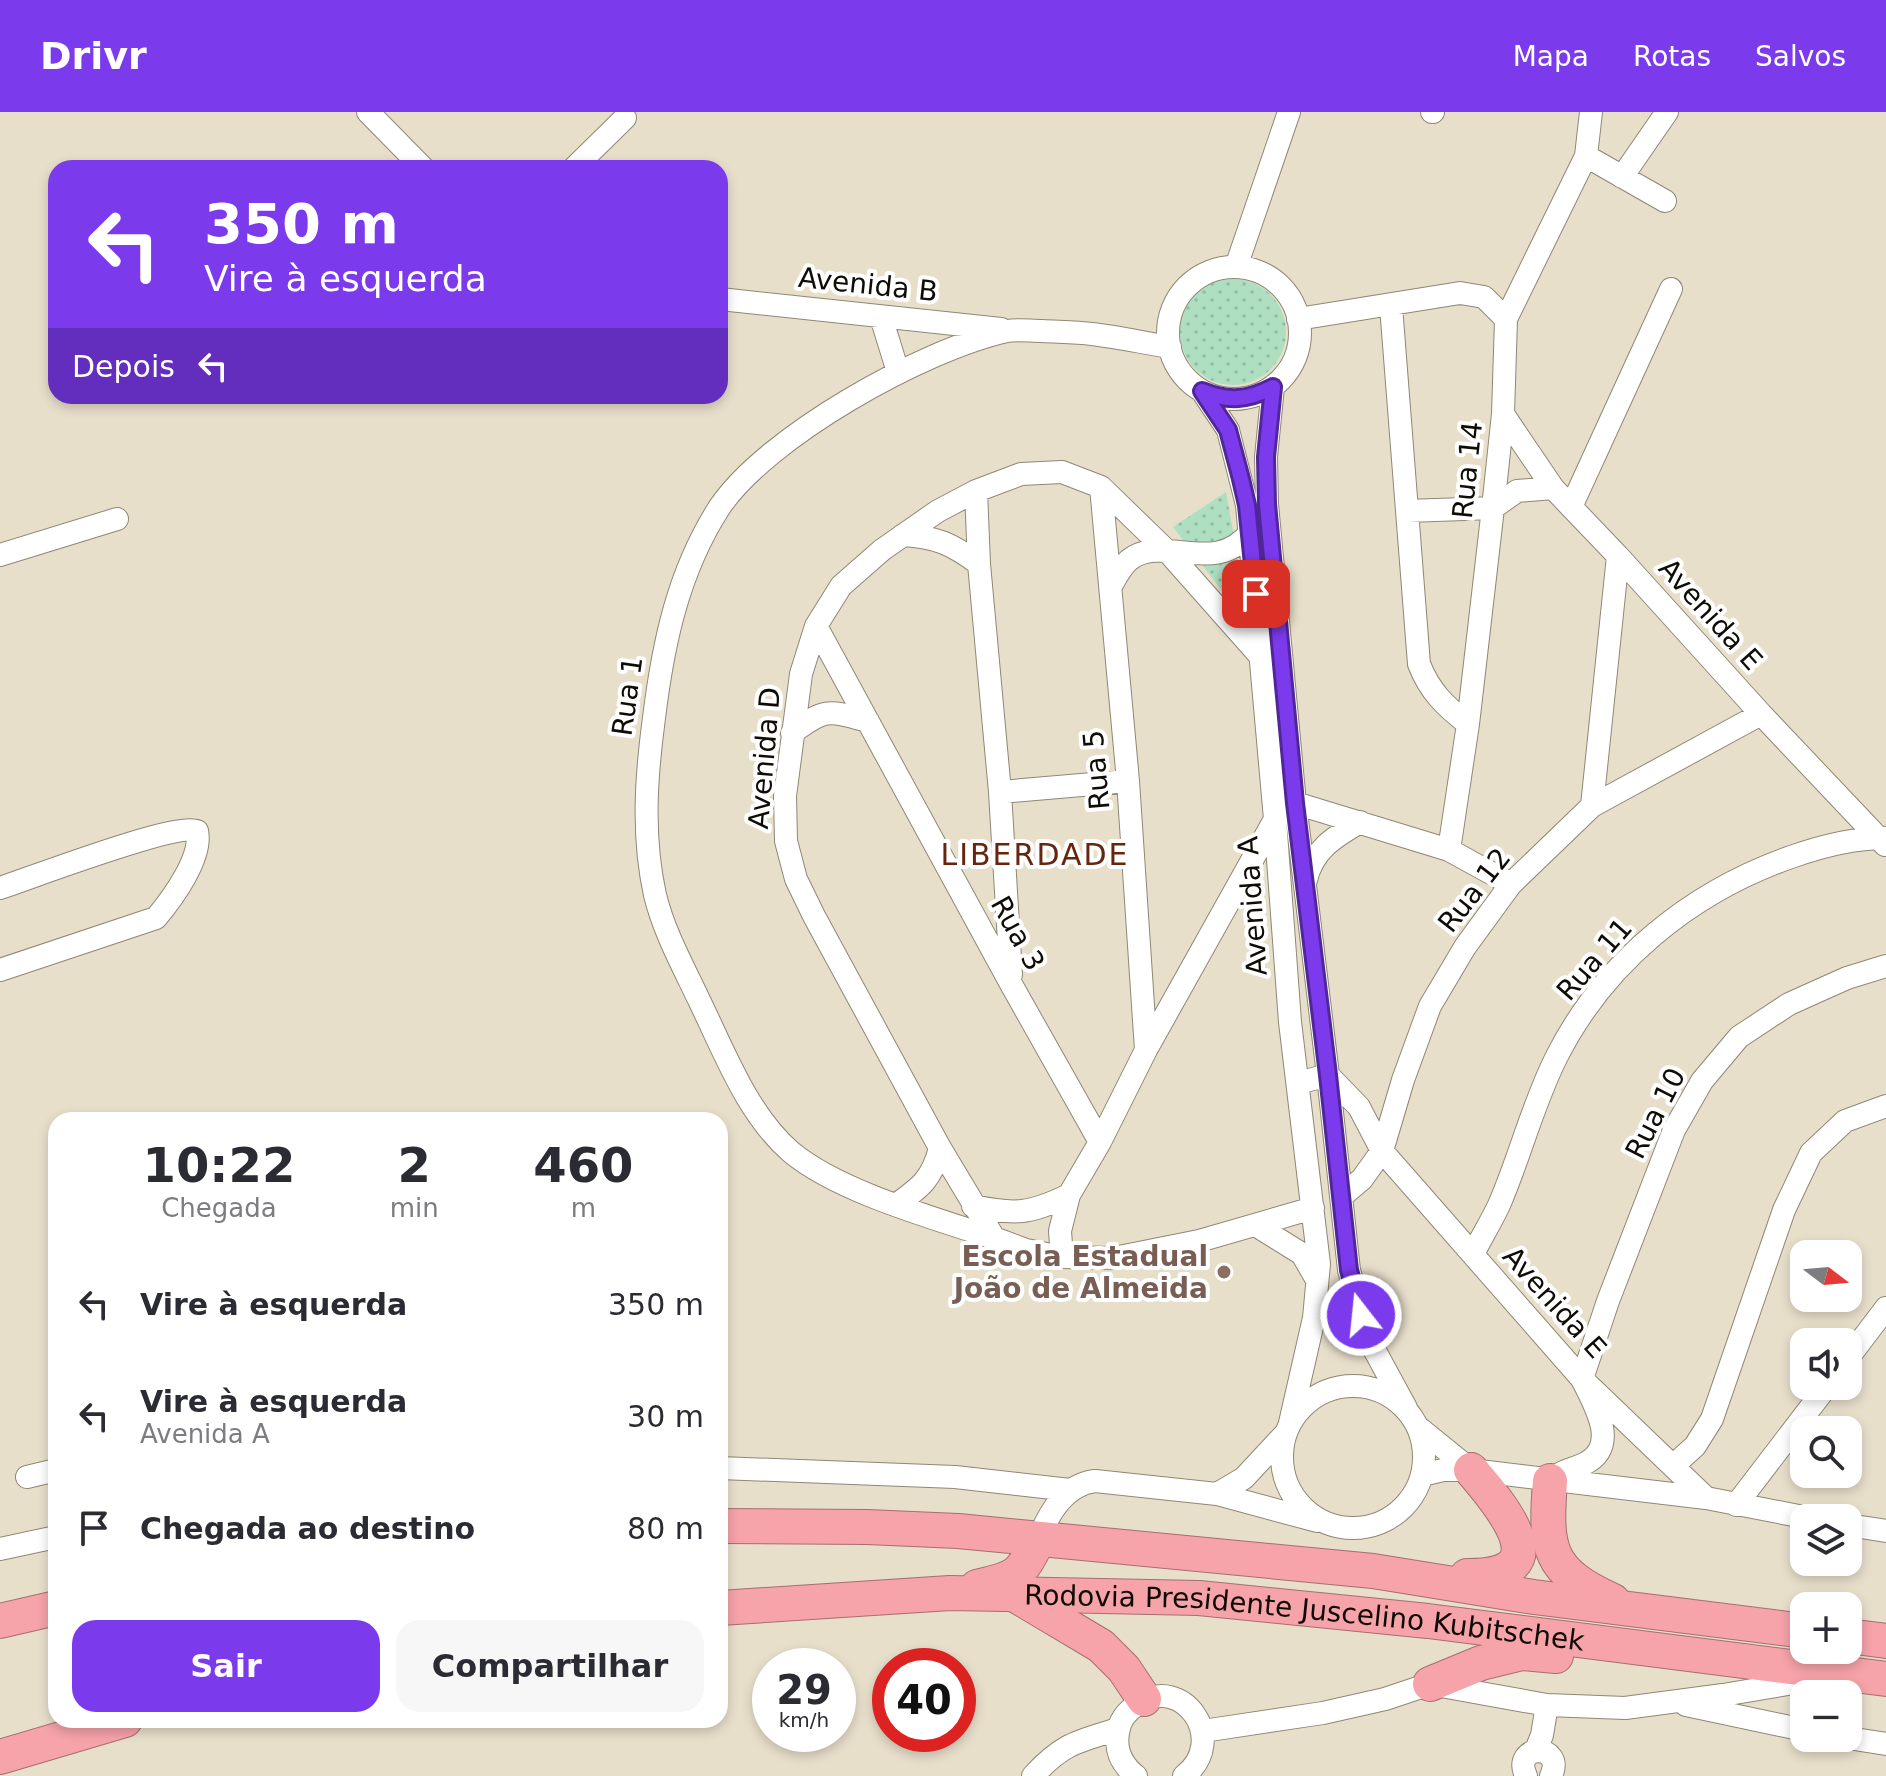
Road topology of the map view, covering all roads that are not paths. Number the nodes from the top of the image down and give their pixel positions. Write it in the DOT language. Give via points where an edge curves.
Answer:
graph roads {
  1 [pos="1289,112"];
  2 [pos="1591,112"];
  3 [pos="1667,112"];
  4 [pos="379,115"];
  5 [pos="625,118"];
  6 [pos="1586,156"];
  7 [pos="416,160"];
  8 [pos="582,160"];
  9 [pos="1622,177"];
  10 [pos="1665,201"];
  11 [pos="1236,267"];
  12 [pos="1671,289"];
  13 [pos="728,300"];
  14 [pos="1391,306"];
  15 [pos="881,317"];
  16 [pos="1298,319"];
  17 [pos="1506,319"];
  18 [pos="1010,330"];
  19 [pos="1170,347"];
  20 [pos="898,372"];
  21 [pos="1273,387"];
  22 [pos="1202,391"];
  23 [pos="1503,414"];
  24 [pos="1101,487"];
  25 [pos="1553,488"];
  26 [pos="976,491"];
  27 [pos="1571,507"];
  28 [pos="1493,508"];
  29 [pos="1407,511"];
  30 [pos="117,519"];
  31 [pos="1251,531"];
  32 [pos="903,535"];
  33 [pos="1168,552"];
  34 [pos="0,555"];
  35 [pos="1618,556"];
  36 [pos="979,564"];
  37 [pos="1111,586"];
  38 [pos="816,626"];
  39 [pos="1261,657"];
  40 [pos="1761,714"];
  41 [pos="868,721"];
  42 [pos="1468,724"];
  43 [pos="792,733"];
  44 [pos="1128,781"];
  45 [pos="1000,792"];
  46 [pos="1295,803"];
  47 [pos="1592,806"];
  48 [pos="1275,819"];
  49 [pos="1360,822"];
  50 [pos="1884,841"];
  51 [pos="1449,850"];
  52 [pos="1511,884"];
  53 [pos="1305,887"];
  54 [pos="0,888"];
  55 [pos="1886,966"];
  56 [pos="0,970"];
  57 [pos="1011,984"];
  58 [pos="1146,1050"];
  59 [pos="1328,1075"];
  60 [pos="1298,1083"];
  61 [pos="1886,1106"];
  62 [pos="1100,1142"];
  63 [pos="940,1148"];
  64 [pos="1382,1151"];
  65 [pos="1069,1195"];
  66 [pos="1342,1196"];
  67 [pos="896,1205"];
  68 [pos="973,1206"];
  69 [pos="1313,1208"];
  70 [pos="1257,1226"];
  71 [pos="994,1238"];
  72 [pos="1473,1254"];
  73 [pos="1062,1257"];
  74 [pos="1317,1281"];
  75 [pos="1886,1308"];
  76 [pos="1862,1340"];
  77 [pos="1582,1379"];
  78 [pos="1816,1400"];
  79 [pos="1412,1418"];
  80 [pos="1289,1426"];
  81 [pos="1674,1465"];
  82 [pos="728,1468"];
  83 [pos="1471,1470"];
  84 [pos="48,1472"];
  85 [pos="1422,1475"];
  86 [pos="27,1477"];
  87 [pos="1550,1481"];
  88 [pos="1070,1490"];
  89 [pos="1217,1494"];
  90 [pos="1706,1498"];
  91 [pos="1736,1505"];
  92 [pos="1790,1515"];
  93 [pos="1326,1523"];
  94 [pos="728,1526"];
  95 [pos="1862,1526"];
  96 [pos="1883,1527"];
  97 [pos="48,1539"];
  98 [pos="1038,1540"];
  99 [pos="0,1549"];
  100 [pos="1373,1571"];
  101 [pos="950,1593"];
  102 [pos="1017,1596"];
  103 [pos="728,1607"];
  104 [pos="48,1610"];
  105 [pos="1631,1610"];
  106 [pos="0,1621"];
  107 [pos="1790,1629"];
  108 [pos="1862,1638"];
  109 [pos="1886,1641"];
  110 [pos="1886,1679"];
  111 [pos="1430,1684"];
  112 [pos="1788,1684"];
  113 [pos="1886,1696"];
  114 [pos="1144,1699"];
  115 [pos="1673,1703"];
  116 [pos="1547,1705"];
  117 [pos="1790,1727"];
  118 [pos="98,1728"];
  119 [pos="1203,1731"];
  120 [pos="1118,1736"];
  121 [pos="1862,1740"];
  122 [pos="1886,1744"];
  123 [pos="1541,1746"];
  124 [pos="0,1757"];
  125 [pos="1033,1776"];
  126 [pos="1136,1776"];
  127 [pos="1184,1776"];
  128 [pos="1526,1776"];
  129 [pos="1551,1776"];
  1 -- 11 [label="street"];
  2 -- 6 [label="street, Rua 14"];
  3 -- 9 [label="street"];
  4 -- 7 [label="street"];
  5 -- 8 [label="street"];
  6 -- 9 [label="street"];
  6 -- 17 [label="street, Rua 14"];
  9 -- 10 [label="street"];
  11 -- 16 [label="street" via="1275,281 1289,296"];
  11 -- 19 [label="street" via="1206,274 1182,293 1172,312"];
  12 -- 27 [label="street"];
  13 -- 15 [label="street, Avenida B"];
  14 -- 16 [label="street"];
  14 -- 17 [label="street" via="1460,293 1484,297"];
  14 -- 29 [label="street"];
  15 -- 18 [label="street, Avenida B"];
  15 -- 20 [label="street"];
  16 -- 21 [label="street" via="1297,355"];
  17 -- 23 [label="street, Rua 14"];
  18 -- 19 [label="street, Rua 1" via="1092,334"];
  18 -- 20 [label="street, Rua 1"];
  19 -- 22 [label="street" via="1178,368"];
  20 -- 67 [label="street, Rua 1" via="774,451 721,506 691,558 673,610 645,793 655,895 668,936 745,1091 792,1153"];
  21 -- 22 [label="street" via="1238,400"];
  21 -- 46 [label="street, Avenida A" via="1267,504"];
  22 -- 31 [label="street, Avenida A" via="1228,430"];
  23 -- 25 [label="street, Avenida E"];
  23 -- 28 [label="street, Rua 14"];
  24 -- 26 [label="street, Avenida D" via="1062,472 1021,474"];
  24 -- 33 [label="street, Avenida D"];
  24 -- 37 [label="street, Rua 5"];
  25 -- 27 [label="street, Avenida E"];
  25 -- 28 [label="street" via="1517,491"];
  26 -- 32 [label="street, Avenida D"];
  26 -- 36 [label="street"];
  27 -- 35 [label="street, Avenida E"];
  28 -- 29 [label="street"];
  28 -- 42 [label="street, Rua 14"];
  29 -- 42 [label="street" via="1419,664 1441,703"];
  30 -- 34 [label="street"];
  31 -- 33 [label="street" via="1231,550"];
  31 -- 39 [label="street, Avenida A"];
  32 -- 36 [label="street" via="930,536"];
  32 -- 38 [label="street, Avenida D" via="841,586"];
  33 -- 37 [label="street" via="1140,554"];
  33 -- 39 [label="street, Avenida D"];
  35 -- 40 [label="street, Avenida E"];
  35 -- 47 [label="street"];
  36 -- 45 [label="street"];
  37 -- 44 [label="street, Rua 5"];
  38 -- 41 [label="street, Rua 3"];
  38 -- 43 [label="street, Avenida D" via="801,674"];
  39 -- 48 [label="street, Avenida A"];
  40 -- 47 [label="street, Rua 12"];
  40 -- 50 [label="street, Avenida E"];
  41 -- 43 [label="street" via="824,712"];
  41 -- 57 [label="street, Rua 3"];
  42 -- 51 [label="street, Rua 14"];
  43 -- 63 [label="street, Avenida D" via="786,841 796,879"];
  44 -- 45 [label="street"];
  44 -- 58 [label="street, Rua 5"];
  45 -- 57 [label="street"];
  46 -- 49 [label="street"];
  46 -- 53 [label="street, Avenida A"];
  47 -- 52 [label="street, Rua 12"];
  48 -- 58 [label="street"];
  48 -- 60 [label="street, Avenida A"];
  49 -- 51 [label="street"];
  49 -- 53 [label="street" via="1321,848 1309,866"];
  50 -- 72 [label="street, Rua 11" via="1827,844 1742,876 1685,909 1626,959 1593,997 1558,1054 1498,1206"];
  51 -- 52 [label="street"];
  52 -- 64 [label="street, Rua 12" via="1430,1006"];
  53 -- 59 [label="street, Avenida A"];
  54 -- 56 [label="street" via="159,835 197,831 194,857 156,918"];
  55 -- 77 [label="street, Rua 10" via="1789,1004 1739,1037 1702,1081 1674,1130"];
  57 -- 62 [label="street, Rua 3"];
  58 -- 62 [label="street"];
  59 -- 60 [label="street"];
  59 -- 64 [label="street, Avenida E" via="1359,1107"];
  59 -- 66 [label="street, Avenida A"];
  60 -- 69 [label="street, Avenida A"];
  61 -- 81 [label="street" via="1845,1121 1811,1153 1784,1210 1712,1419 1695,1446"];
  62 -- 65 [label="street"];
  63 -- 67 [label="street" via="928,1178"];
  63 -- 68 [label="street, Avenida D"];
  64 -- 66 [label="street, Rua 12"];
  64 -- 72 [label="street, Avenida E"];
  65 -- 68 [label="street" via="1039,1209 1006,1213"];
  65 -- 73 [label="street" via="1060,1231"];
  66 -- 79 [label="street, Avenida A" via="1349,1270 1368,1338"];
  67 -- 71 [label="street, Rua 1"];
  68 -- 71 [label="street, Avenida D"];
  69 -- 70 [label="street"];
  69 -- 74 [label="street, Avenida A"];
  70 -- 73 [label="street" via="1114,1258"];
  70 -- 74 [label="street" via="1302,1254"];
  71 -- 73 [label="street"];
  72 -- 77 [label="street, Avenida E"];
  74 -- 80 [label="street, Avenida A" via="1314,1318"];
  75 -- 76 [label="street"];
  77 -- 81 [label="street, Avenida E"];
  77 -- 87 [label="street" via="1604,1436 1597,1454"];
  78 -- 91 [label="street"];
  79 -- 80 [label="street" via="1388,1394 1344,1386 1304,1405"];
  79 -- 83 [label="street"];
  79 -- 85 [label="street" via="1424,1451"];
  80 -- 89 [label="street" via="1244,1478"];
  80 -- 93 [label="street" via="1283,1470 1291,1492 1306,1511"];
  81 -- 90 [label="street, Avenida E"];
  82 -- 88 [label="street" via="939,1476"];
  83 -- 85 [label="street"];
  83 -- 87 [label="street"];
  83 -- 100 [label="highway" via="1514,1527 1518,1546 1509,1569 1479,1576"];
  84 -- 86 [label="street"];
  85 -- 93 [label="street" via="1412,1497 1374,1526 1349,1529"];
  87 -- 90 [label="street"];
  87 -- 105 [label="highway" via="1546,1525 1556,1559 1578,1583"];
  88 -- 89 [label="street" via="1095,1481"];
  88 -- 98 [label="street"];
  89 -- 93 [label="street"];
  90 -- 91 [label="street"];
  91 -- 92 [label="street"];
  94 -- 98 [label="highway, Rodovia Presidente Juscelino Kubitschek" via="958,1531"];
  95 -- 96 [label="street"];
  97 -- 99 [label="street"];
  98 -- 100 [label="highway, Rodovia Presidente Juscelino Kubitschek"];
  98 -- 101 [label="highway" via="1018,1574"];
  100 -- 105 [label="highway, Rodovia Presidente Juscelino Kubitschek"];
  101 -- 102 [label="highway, Rodovia Presidente Juscelino Kubitschek"];
  101 -- 103 [label="highway, Rodovia Presidente Juscelino Kubitschek"];
  102 -- 110 [label="highway, Rodovia Presidente Juscelino Kubitschek" via="1199,1598 1281,1605"];
  102 -- 114 [label="highway" via="1101,1646"];
  104 -- 106 [label="highway"];
  105 -- 107 [label="highway, Rodovia Presidente Juscelino Kubitschek"];
  108 -- 109 [label="highway"];
  111 -- 112 [label="highway" via="1522,1653"];
  111 -- 116 [label="street"];
  111 -- 119 [label="street" via="1323,1713"];
  112 -- 113 [label="highway"];
  112 -- 115 [label="street"];
  114 -- 119 [label="street" via="1174,1698 1188,1706"];
  114 -- 120 [label="street" via="1128,1711"];
  115 -- 116 [label="street" via="1625,1708"];
  115 -- 117 [label="street"];
  116 -- 123 [label="street"];
  118 -- 124 [label="highway"];
  119 -- 127 [label="street" via="1200,1758"];
  120 -- 125 [label="street" via="1082,1741 1054,1753"];
  120 -- 126 [label="street" via="1120,1758"];
  121 -- 122 [label="street"];
  123 -- 128 [label="street" via="1524,1761"];
  123 -- 129 [label="street" via="1552,1759"];
}
